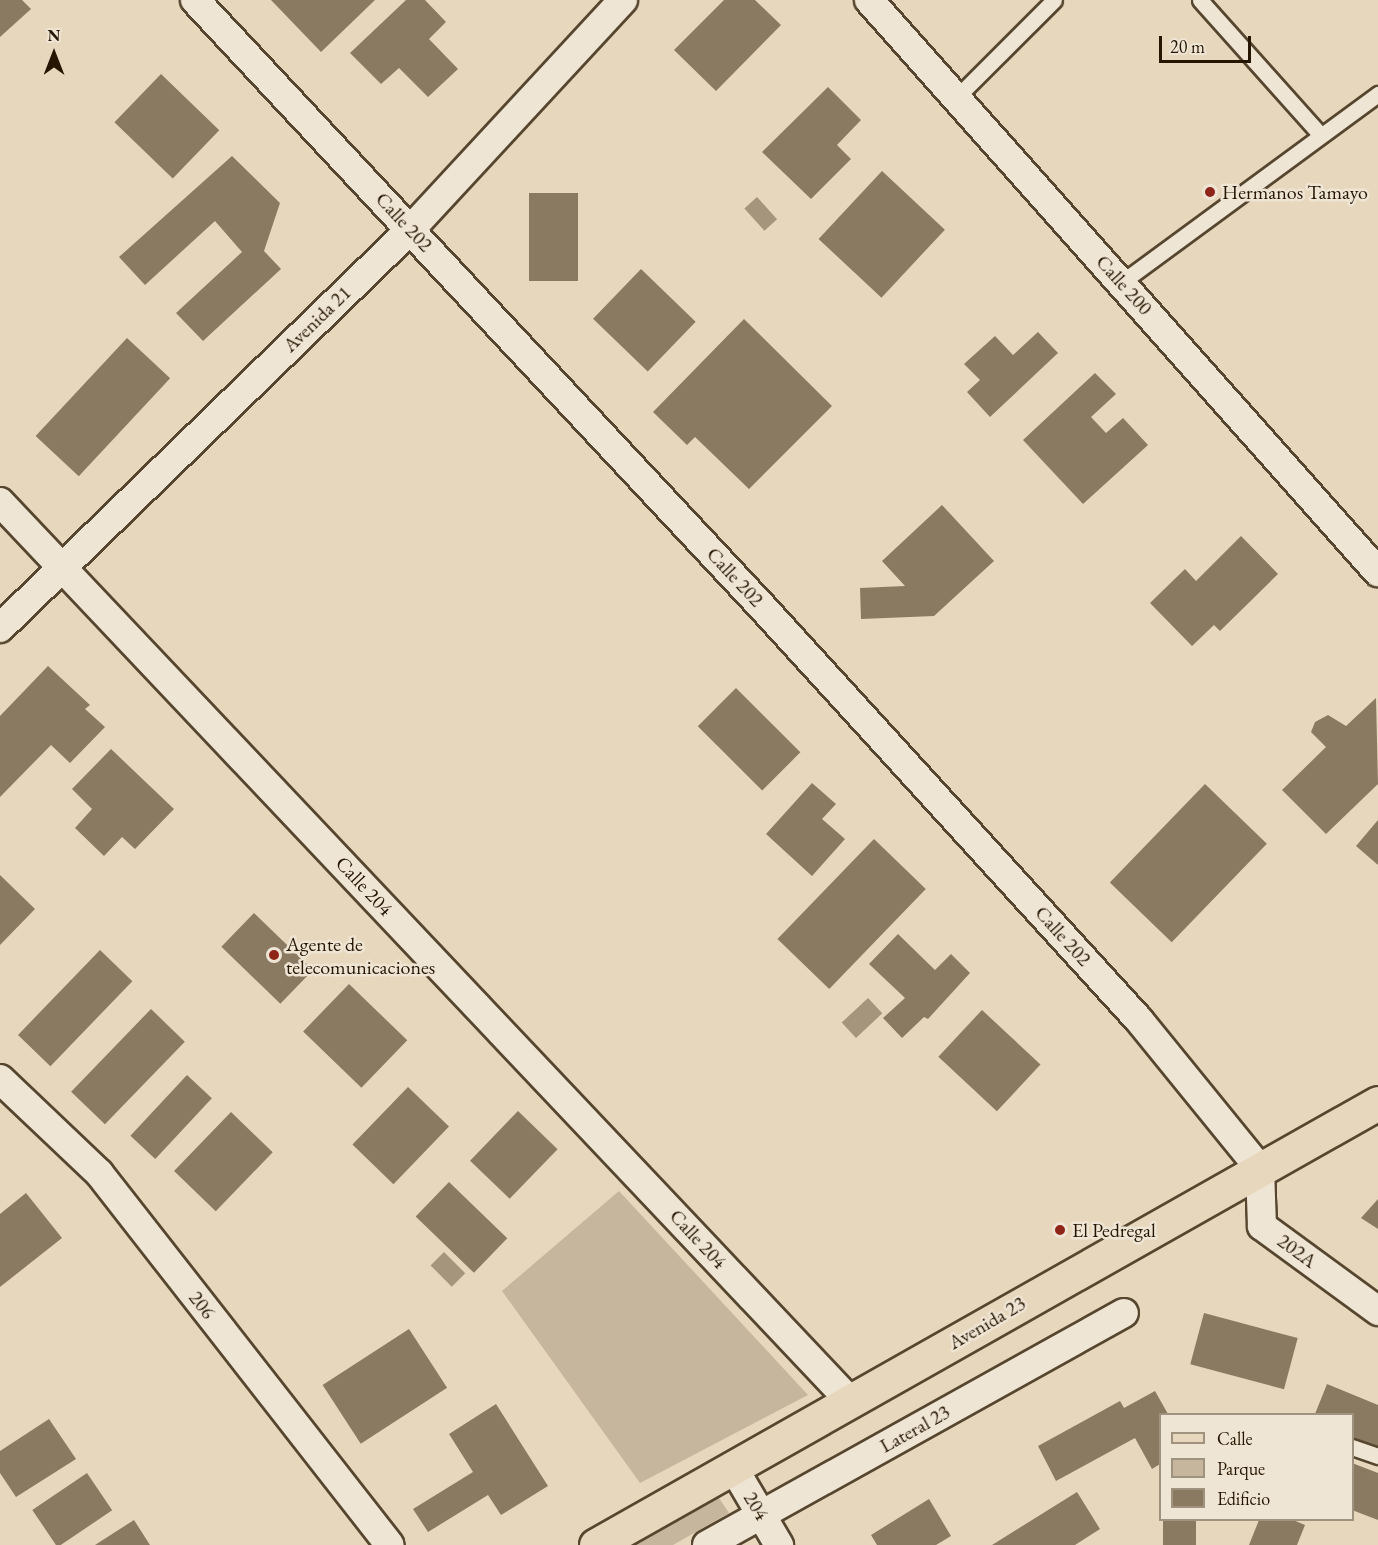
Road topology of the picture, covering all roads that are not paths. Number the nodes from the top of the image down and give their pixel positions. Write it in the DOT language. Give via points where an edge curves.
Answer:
graph roads {
  1 [pos="195,0"];
  2 [pos="623,0"];
  3 [pos="869,0"];
  4 [pos="1054,0"];
  5 [pos="1200,0"];
  6 [pos="1378,94"];
  7 [pos="957,97"];
  8 [pos="1319,134"];
  9 [pos="411,229"];
  10 [pos="1122,282"];
  11 [pos="0,502"];
  12 [pos="60,566"];
  13 [pos="1378,572"];
  14 [pos="0,628"];
  15 [pos="0,1079"];
  16 [pos="1378,1103"];
  17 [pos="1260,1169"];
  18 [pos="1378,1311"];
  19 [pos="1124,1313"];
  20 [pos="850,1401"];
  21 [pos="1354,1447"];
  22 [pos="1378,1456"];
  23 [pos="733,1467"];
  24 [pos="762,1515"];
  25 [pos="390,1545"];
  26 [pos="596,1545"];
  27 [pos="707,1545"];
  28 [pos="779,1545"];
  1 -- 9 [label="street, Calle 202"];
  2 -- 9 [label="street, Avenida 21"];
  3 -- 7 [label="street, Calle 200"];
  4 -- 7 [label="lane"];
  5 -- 8 [label="lane"];
  6 -- 8 [label="lane"];
  7 -- 10 [label="street, Calle 200"];
  8 -- 10 [label="lane"];
  9 -- 12 [label="street, Avenida 21"];
  9 -- 17 [label="street, Calle 202" via="1139,1020"];
  10 -- 13 [label="street, Calle 200"];
  11 -- 12 [label="street, Calle 204"];
  12 -- 14 [label="street, Avenida 21"];
  12 -- 20 [label="street, Calle 204"];
  15 -- 25 [label="street, 206" via="99,1173"];
  16 -- 17 [label="main road, Avenida 23"];
  17 -- 18 [label="street, 202A" via="1262,1226"];
  17 -- 20 [label="main road, Avenida 23"];
  19 -- 24 [label="street, Lateral 23"];
  20 -- 23 [label="main road, Avenida 23"];
  21 -- 22 [label="lane"];
  23 -- 24 [label="street, 204"];
  23 -- 26 [label="main road, Avenida 23"];
  24 -- 27 [label="street, Lateral 23"];
  24 -- 28 [label="street, 204"];
}
